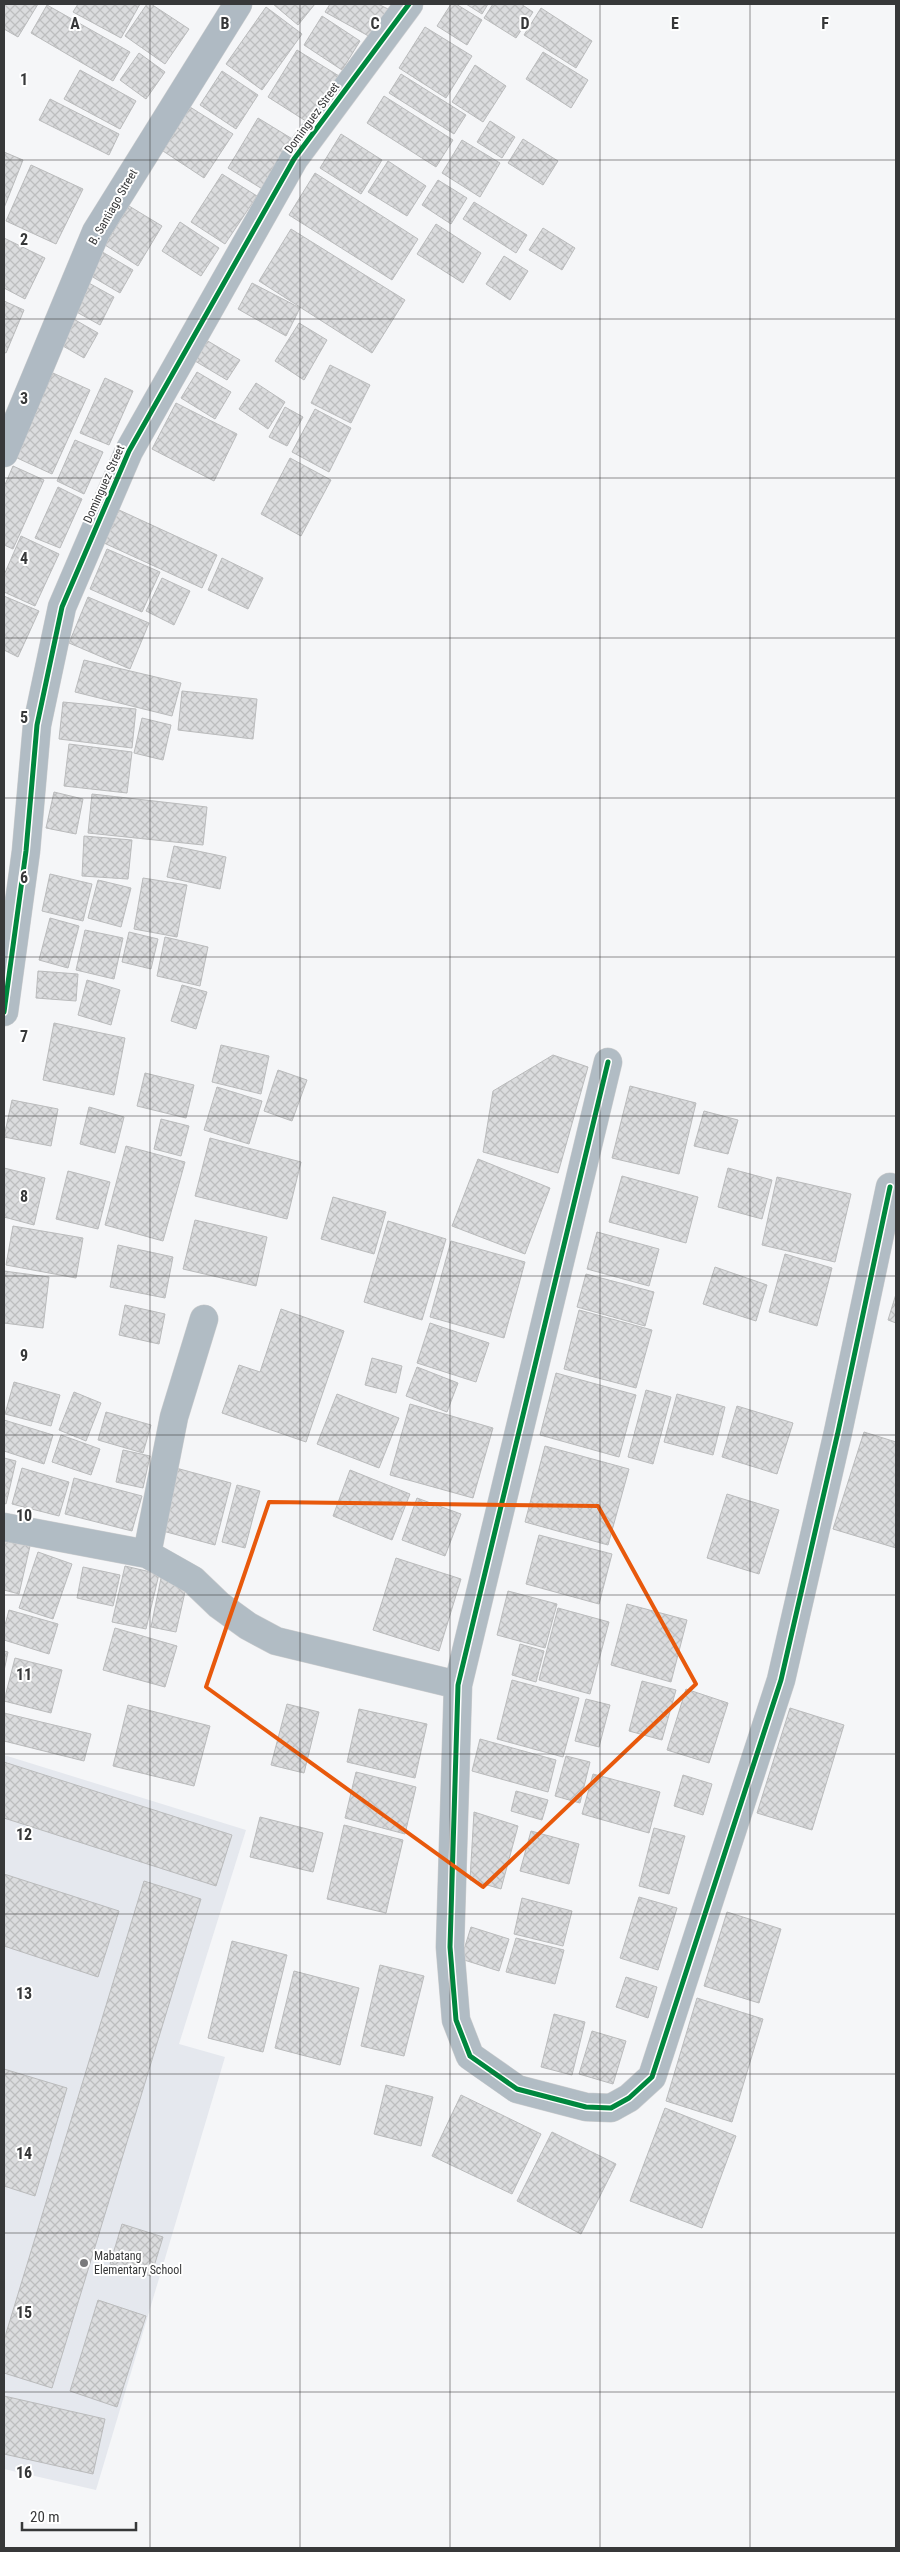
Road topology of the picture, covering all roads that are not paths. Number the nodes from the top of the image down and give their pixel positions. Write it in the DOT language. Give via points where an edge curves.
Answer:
graph roads {
  1 [pos="238,4"];
  2 [pos="409,4"];
  3 [pos="4,453"];
  4 [pos="4,1012"];
  5 [pos="608,1062"];
  6 [pos="890,1187"];
  7 [pos="204,1319"];
  8 [pos="4,1527"];
  9 [pos="148,1554"];
  10 [pos="458,1685"];
  1 -- 3 [label="main road, B. Santiago Street" via="96,232"];
  2 -- 4 [label="street, Dominguez Street" via="294,159 129,451 62,607 37,725 26,851"];
  5 -- 10 [label="street"];
  6 -- 10 [label="street" via="781,1680 652,2077 629,2098 611,2108 586,2107 517,2089 470,2056 456,2020 450,1947"];
  7 -- 9 [label="street" via="174,1417"];
  8 -- 9 [label="street"];
  9 -- 10 [label="street" via="193,1580 226,1610 276,1641"];
}
